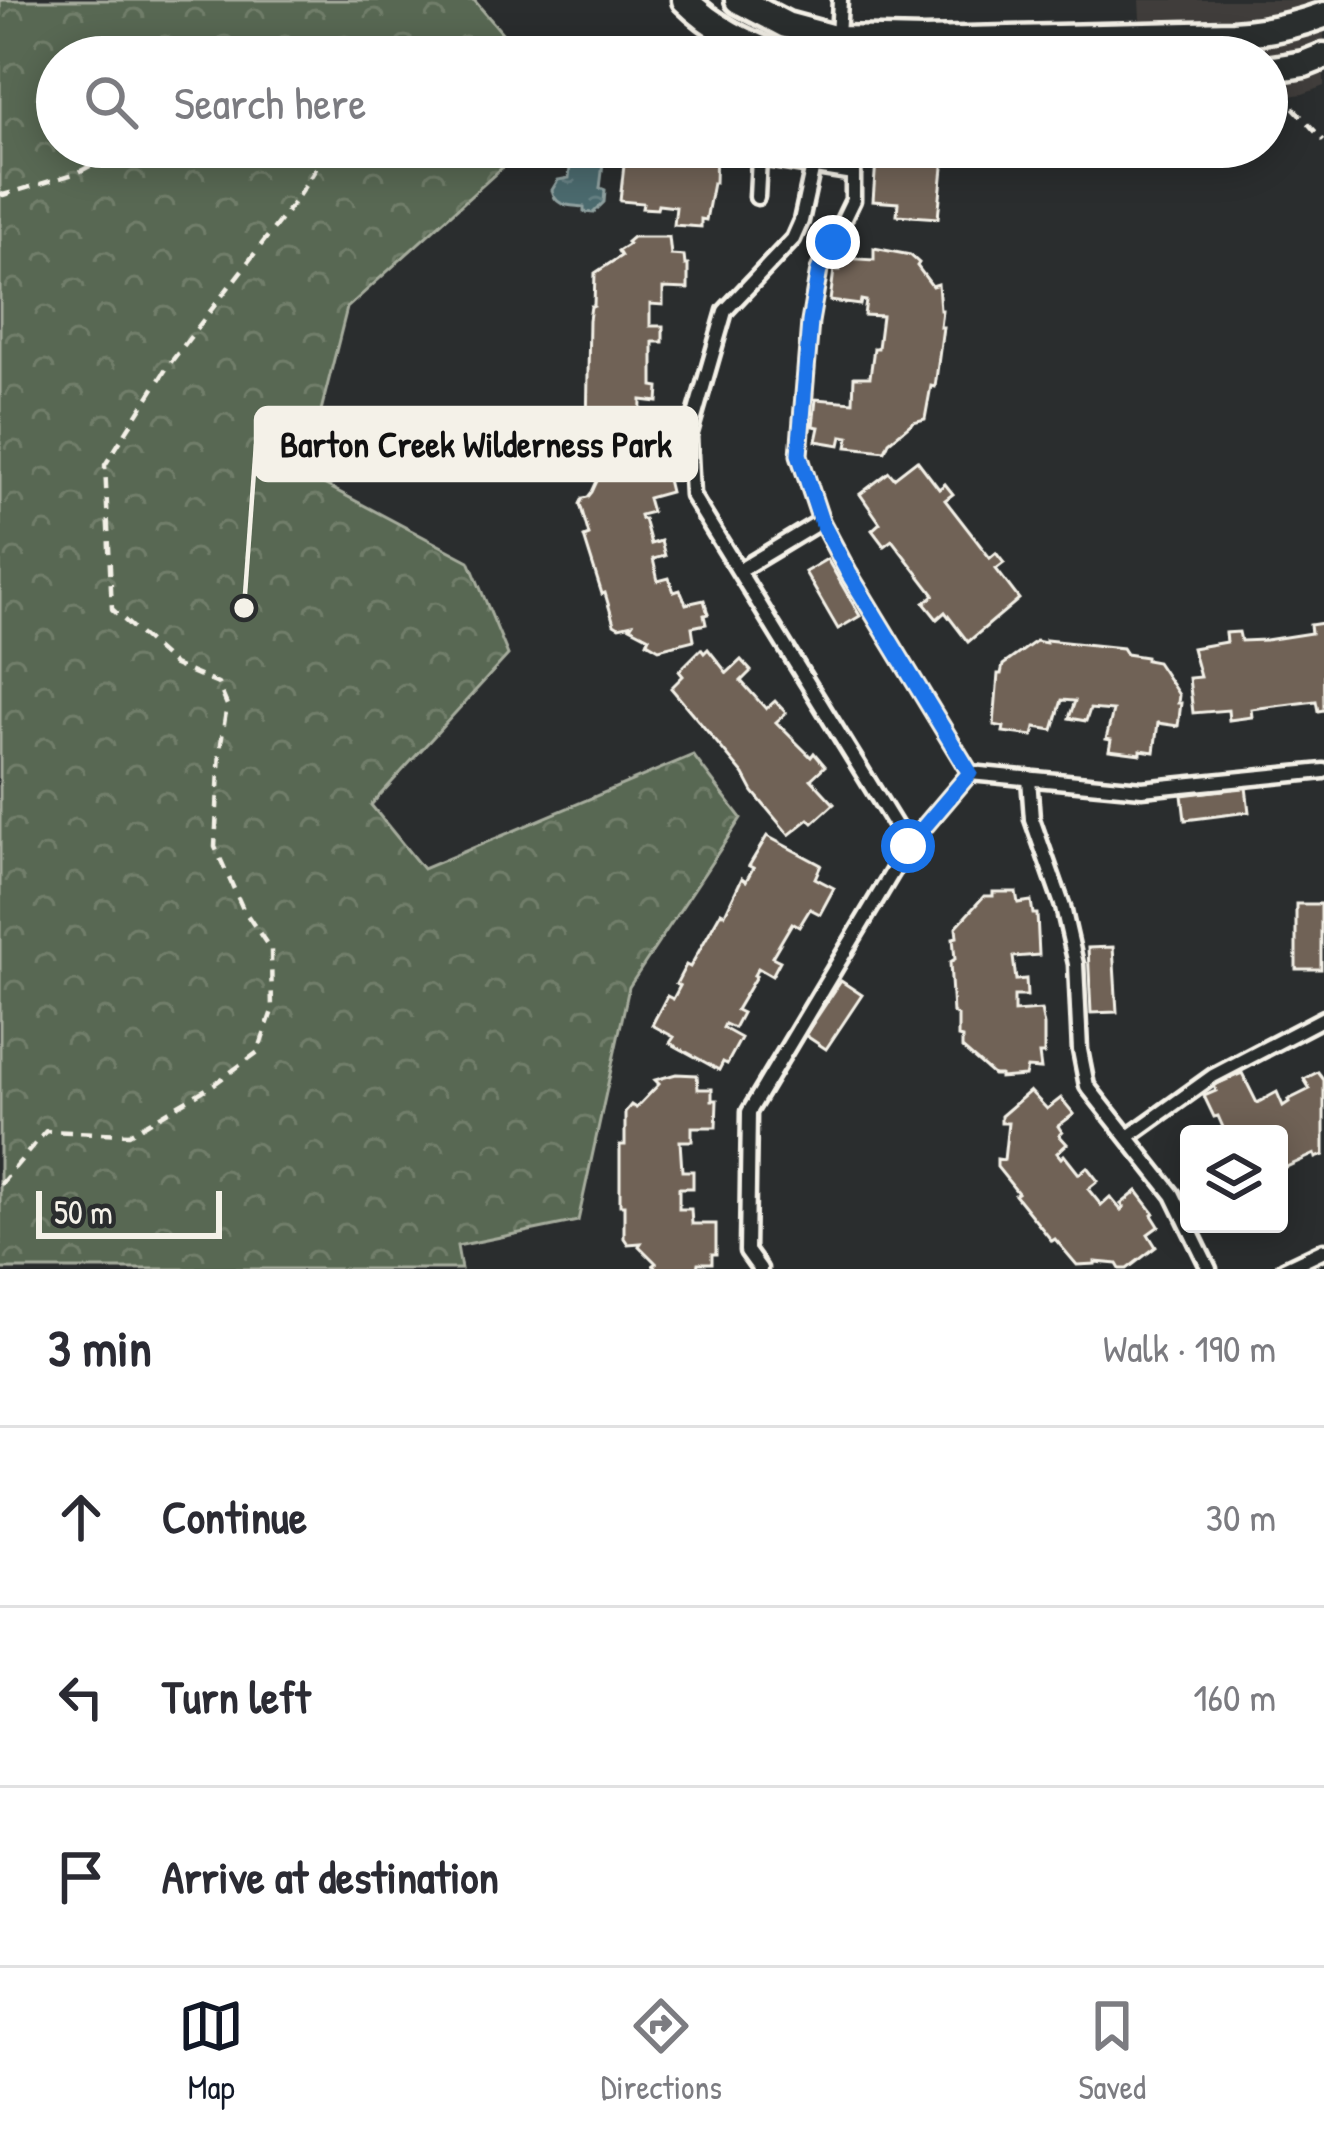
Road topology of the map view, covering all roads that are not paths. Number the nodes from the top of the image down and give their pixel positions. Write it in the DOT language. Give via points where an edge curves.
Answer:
graph roads {
  1 [pos="685,0"];
  2 [pos="738,0"];
  3 [pos="840,0"];
  4 [pos="1324,15"];
  5 [pos="732,36"];
  6 [pos="810,36"];
  7 [pos="838,36"];
  8 [pos="1144,36"];
  9 [pos="1324,56"];
  10 [pos="1288,67"];
  11 [pos="759,168"];
  12 [pos="814,168"];
  13 [pos="825,168"];
  14 [pos="853,168"];
  15 [pos="853,173"];
  16 [pos="757,197"];
  17 [pos="821,521"];
  18 [pos="740,570"];
  19 [pos="1324,771"];
  20 [pos="970,773"];
  21 [pos="1029,778"];
  22 [pos="908,846"];
  23 [pos="1324,1018"];
  24 [pos="1128,1137"];
  25 [pos="1324,1250"];
  26 [pos="760,1269"];
  27 [pos="1209,1269"];
  28 [pos="1285,1269"];
  1 -- 5 [label="street"];
  2 -- 6 [label="street"];
  3 -- 7 [label="lane"];
  4 -- 8 [label="street" via="1233,34"];
  9 -- 10 [label="street"];
  11 -- 16 [label="lane"];
  12 -- 18 [label="lane" via="793,239 725,311 689,436 692,495"];
  13 -- 15 [label="lane"];
  14 -- 15 [label="lane"];
  15 -- 17 [label="lane" via="853,200 819,270 803,385 799,454"];
  17 -- 18 [label="lane"];
  17 -- 20 [label="lane"];
  18 -- 22 [label="lane"];
  19 -- 21 [label="lane" via="1142,789"];
  20 -- 21 [label="lane"];
  20 -- 22 [label="lane"];
  21 -- 24 [label="lane" via="1032,820 1076,964 1087,1086"];
  22 -- 26 [label="lane" via="749,1112 747,1251"];
  23 -- 24 [label="lane" via="1213,1076"];
  24 -- 27 [label="lane" via="1173,1196"];
  25 -- 28 [label="lane"];
}
